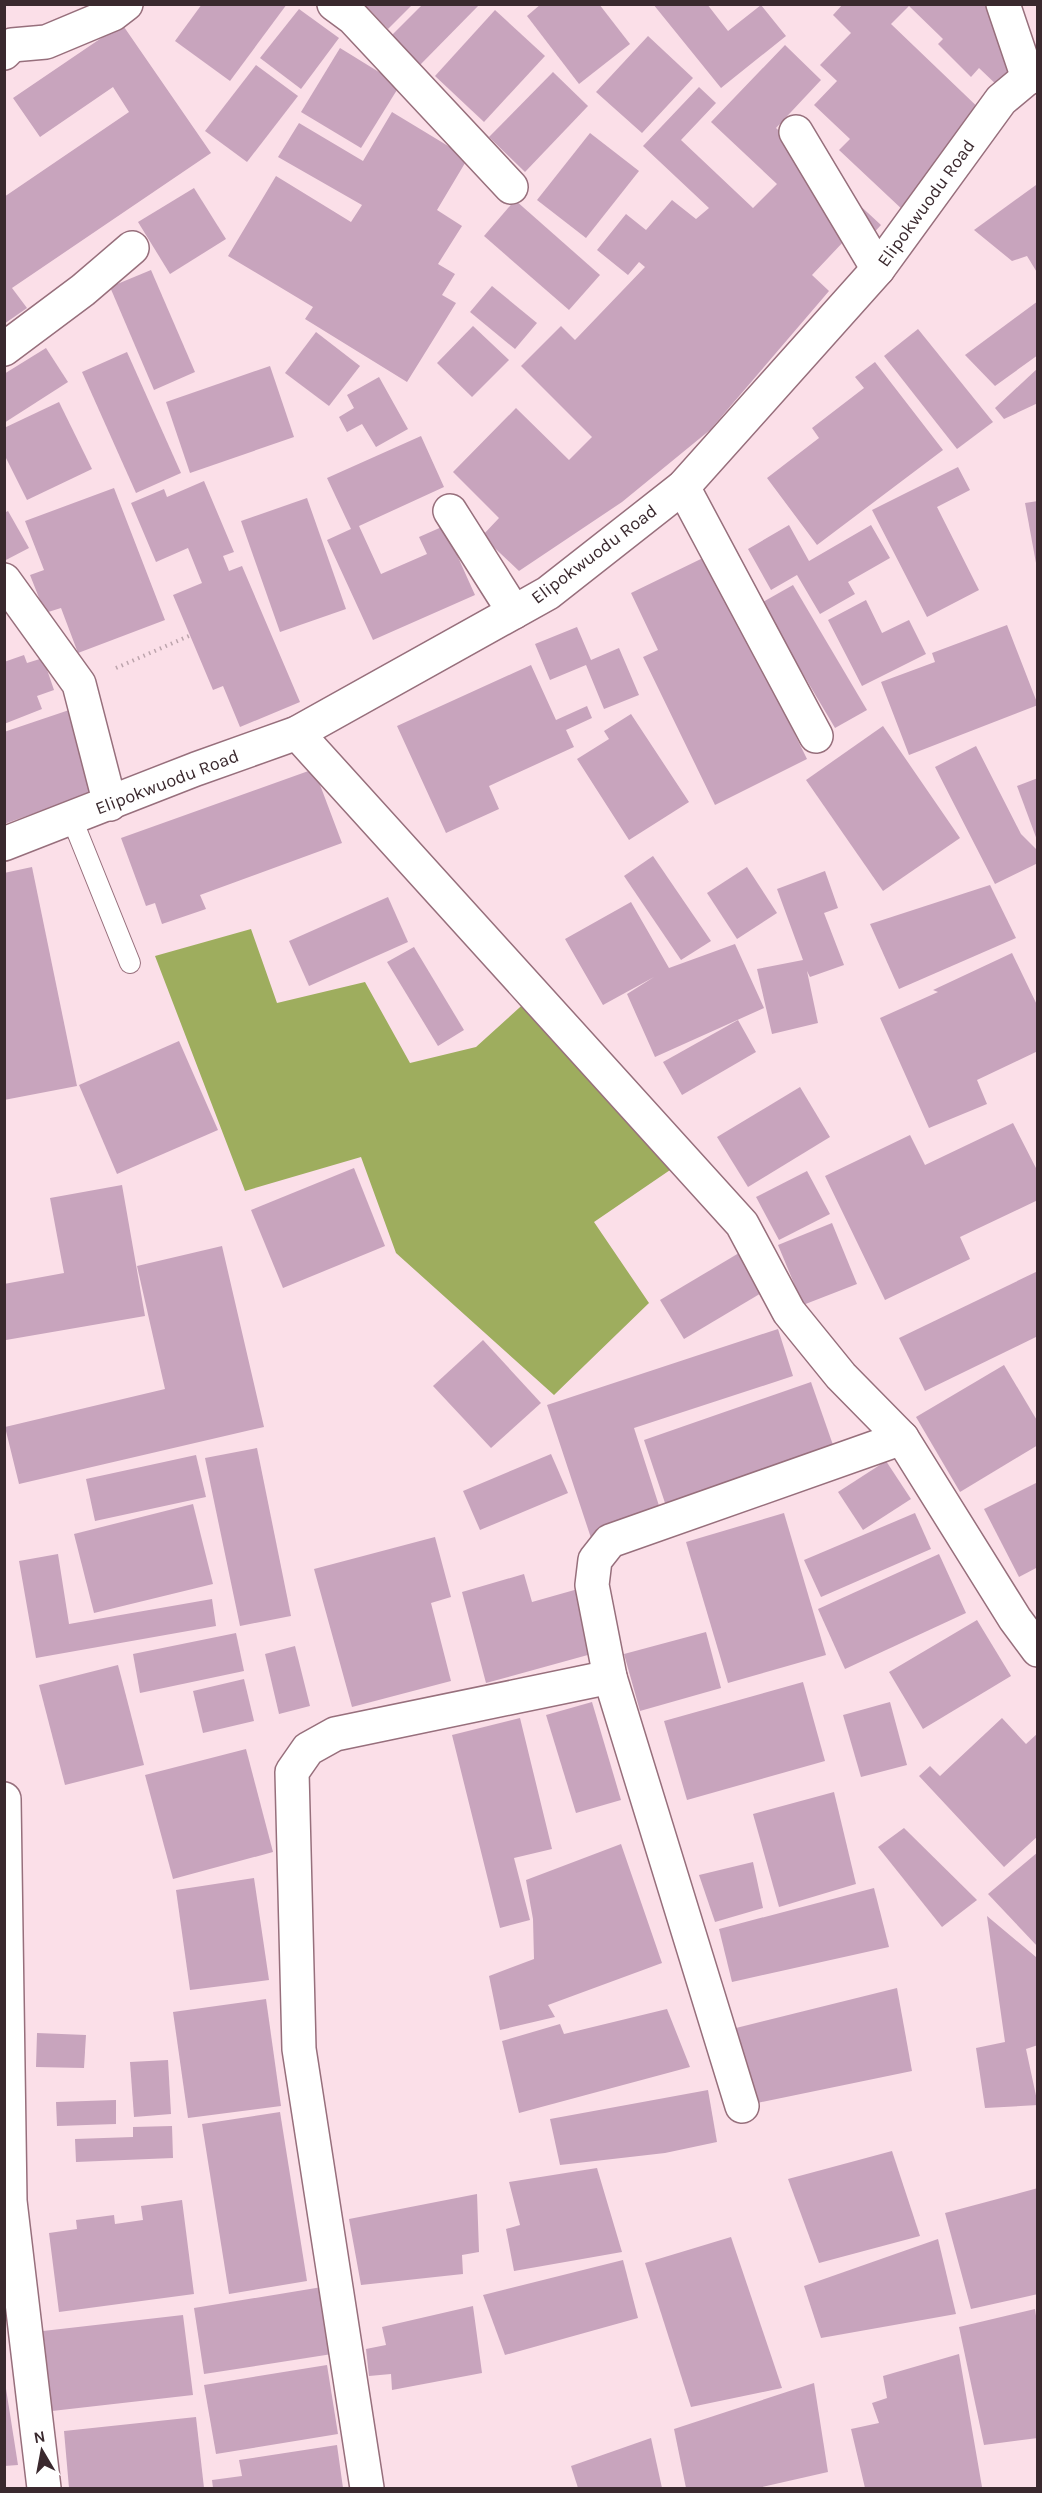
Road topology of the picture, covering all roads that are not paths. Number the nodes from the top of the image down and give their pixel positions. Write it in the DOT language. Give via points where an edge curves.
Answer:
graph roads {
  1 [pos="126,4"];
  2 [pos="334,4"];
  3 [pos="1003,4"];
  4 [pos="7,47"];
  5 [pos="1033,74"];
  6 [pos="796,132"];
  7 [pos="511,187"];
  8 [pos="132,248"];
  9 [pos="878,269"];
  10 [pos="4,349"];
  11 [pos="683,487"];
  12 [pos="450,511"];
  13 [pos="4,580"];
  14 [pos="514,612"];
  15 [pos="297,733"];
  16 [pos="816,736"];
  17 [pos="110,804"];
  18 [pos="72,819"];
  19 [pos="4,844"];
  20 [pos="130,963"];
  21 [pos="902,1438"];
  22 [pos="1038,1650"];
  23 [pos="610,1677"];
  24 [pos="4,1799"];
  25 [pos="742,2106"];
  26 [pos="44,2488"];
  27 [pos="367,2488"];
  1 -- 4 [label="street" via="113,14 46,42"];
  2 -- 7 [label="street" via="353,18"];
  3 -- 5 [label="street"];
  5 -- 9 [label="street, Elipokwuodu Road" via="1001,100"];
  6 -- 9 [label="street"];
  8 -- 10 [label="street" via="84,290"];
  9 -- 11 [label="street, Elipokwuodu Road"];
  11 -- 14 [label="street, Elipokwuodu Road" via="548,593"];
  11 -- 16 [label="street"];
  12 -- 14 [label="street"];
  13 -- 17 [label="street" via="80,684"];
  14 -- 15 [label="street, Elipokwuodu Road"];
  15 -- 17 [label="street, Elipokwuodu Road"];
  15 -- 21 [label="street" via="742,1224 789,1312 841,1376"];
  17 -- 18 [label="street, Elipokwuodu Road"];
  18 -- 19 [label="street, Elipokwuodu Road"];
  18 -- 20 [label="lane"];
  21 -- 22 [label="street"];
  21 -- 23 [label="street" via="610,1541 595,1560 592,1585"];
  23 -- 25 [label="street"];
  23 -- 27 [label="street" via="335,1734 308,1749 292,1772 299,2049"];
  24 -- 26 [label="street" via="10,2201"];
}
